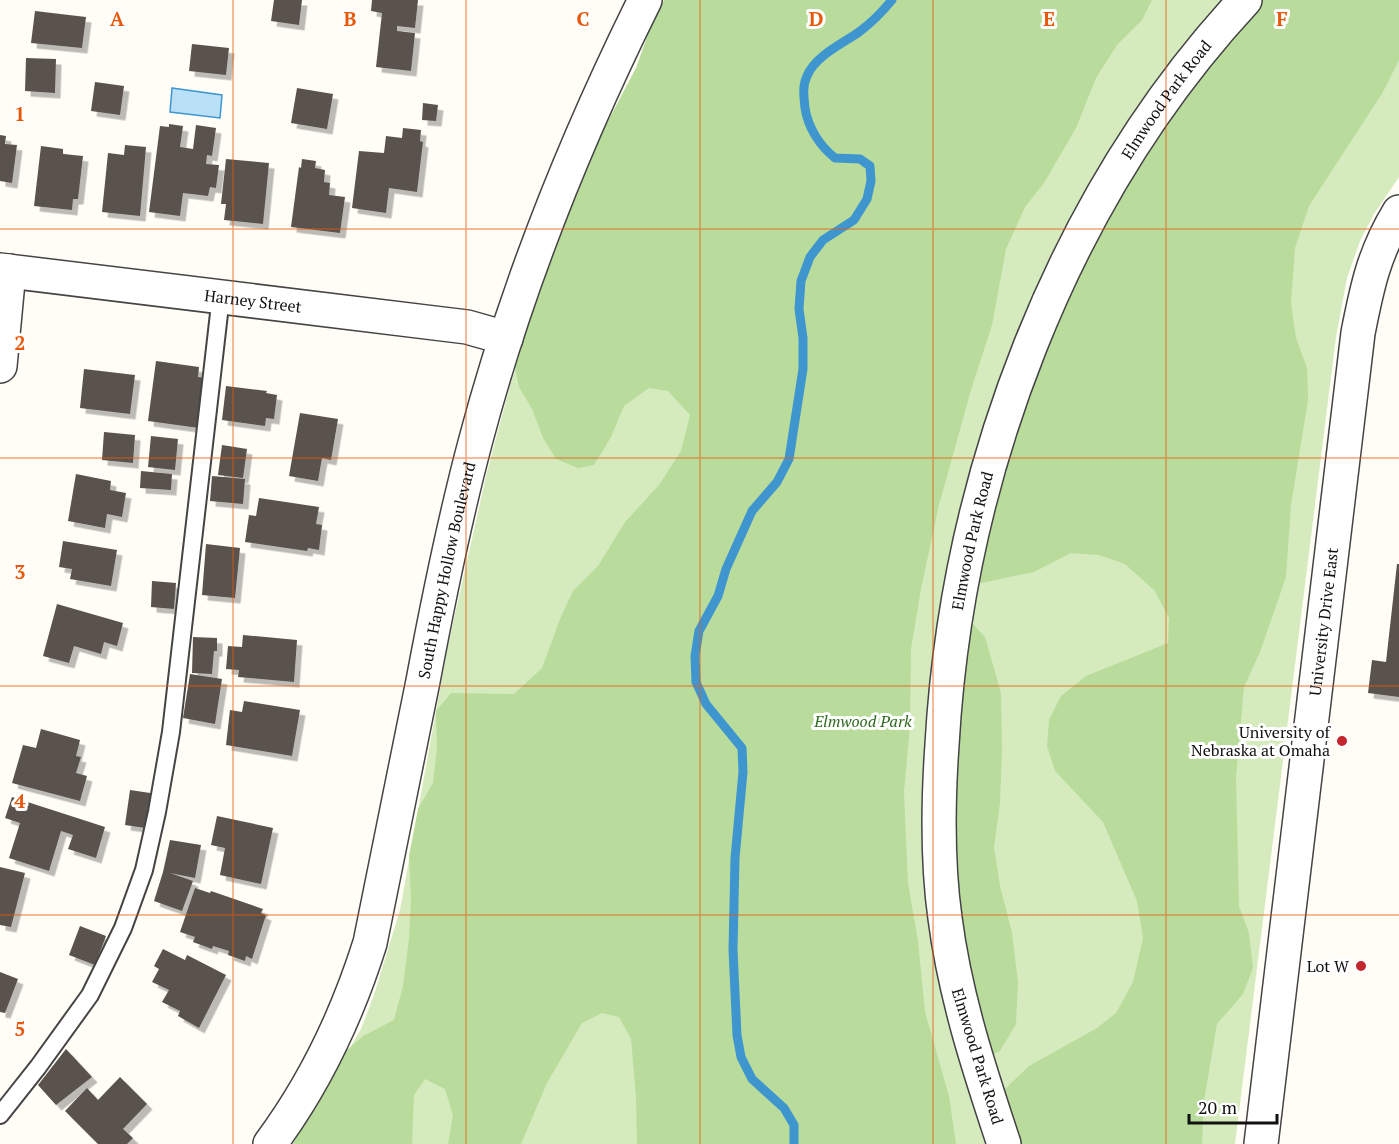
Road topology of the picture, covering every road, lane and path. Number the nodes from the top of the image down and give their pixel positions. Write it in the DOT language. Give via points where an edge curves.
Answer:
graph roads {
  1 [pos="645,0"];
  2 [pos="1245,0"];
  3 [pos="1399,212"];
  4 [pos="4,271"];
  5 [pos="222,296"];
  6 [pos="507,338"];
  7 [pos="0,366"];
  8 [pos="0,1114"];
  9 [pos="270,1144"];
  10 [pos="1004,1144"];
  11 [pos="1261,1144"];
  1 -- 6 [label="street, South Happy Hollow Boulevard" via="580,141"];
  2 -- 10 [label="street, Elmwood Park Road" via="1151,116 1064,270 1007,407 968,545 944,697 939,851 956,989"];
  3 -- 11 [label="street, University Drive East" via="1378,250 1358,333"];
  4 -- 5 [label="street, Harney Street"];
  4 -- 7 [label="street"];
  5 -- 6 [label="street, Harney Street" via="467,327"];
  5 -- 8 [label="lane" via="171,732 144,870 123,928 90,995"];
  6 -- 9 [label="street, South Happy Hollow Boulevard" via="450,543 370,943 338,1031 293,1113"];
}
